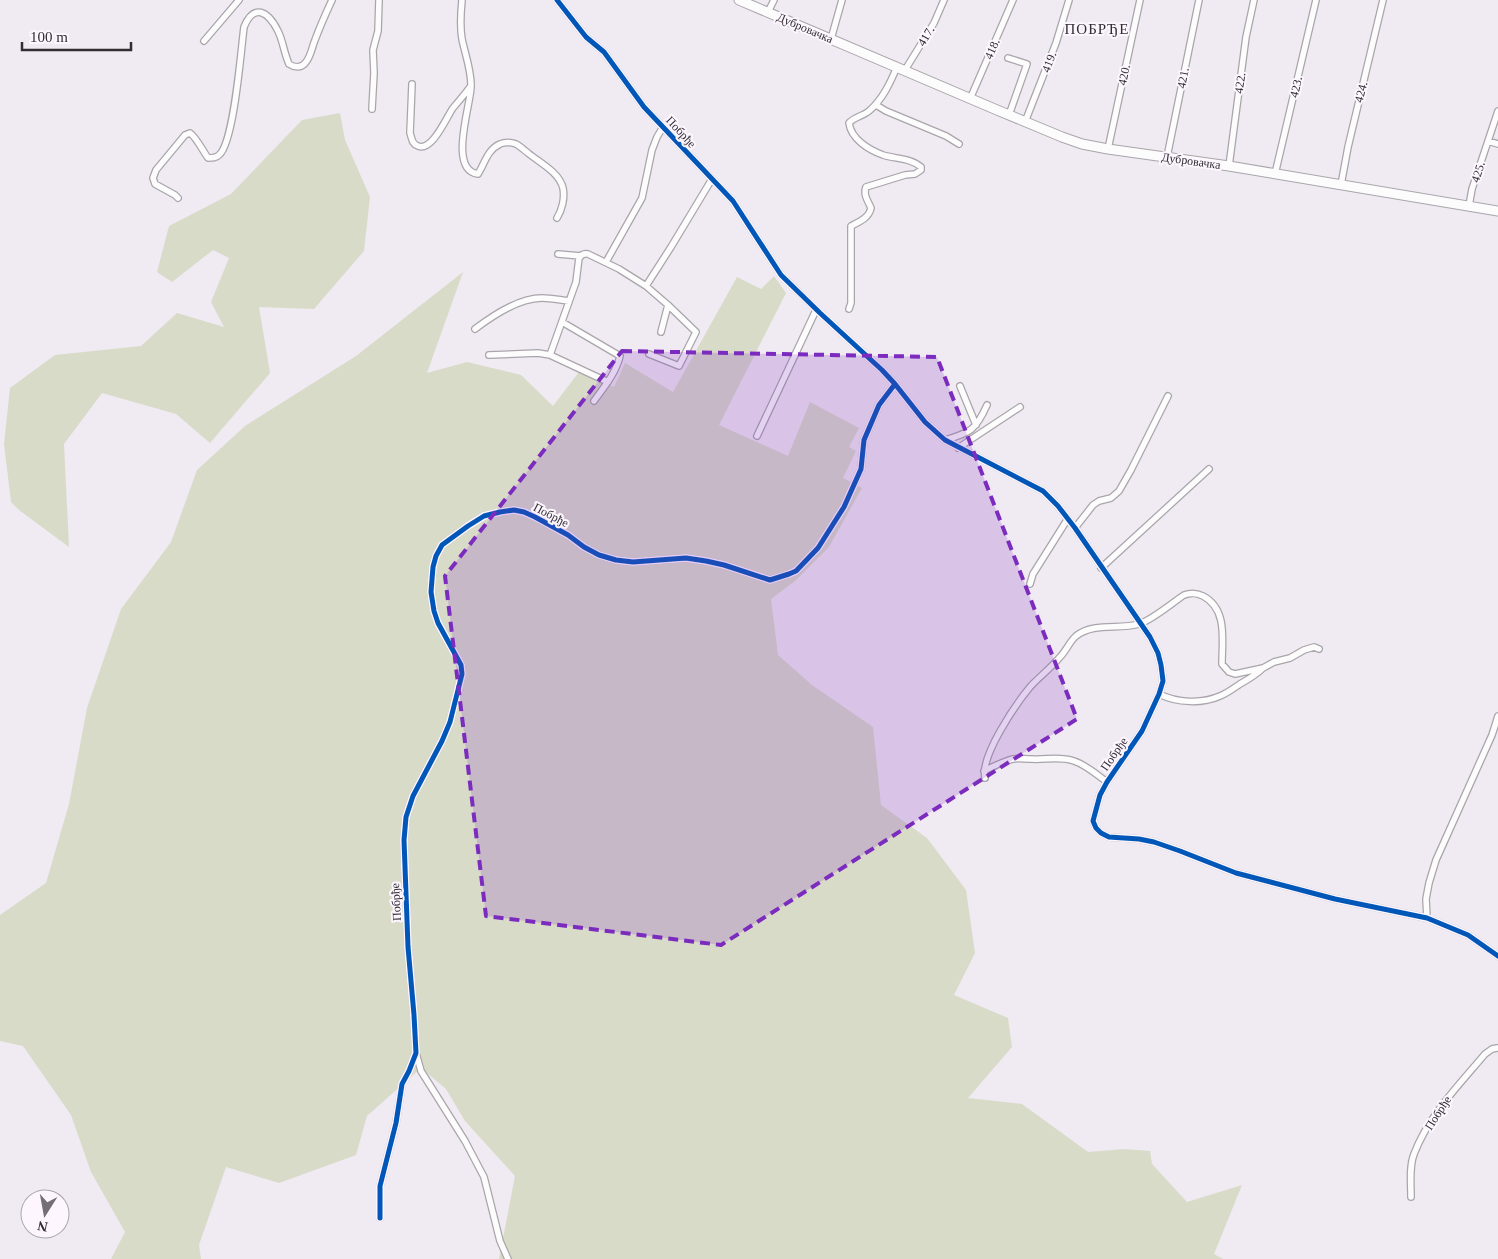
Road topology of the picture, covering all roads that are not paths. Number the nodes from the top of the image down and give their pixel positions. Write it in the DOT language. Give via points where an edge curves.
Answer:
graph roads {
  1 [pos="239,0"];
  2 [pos="332,0"];
  3 [pos="379,0"];
  4 [pos="462,0"];
  5 [pos="558,0"];
  6 [pos="739,0"];
  7 [pos="774,0"];
  8 [pos="842,0"];
  9 [pos="944,0"];
  10 [pos="1013,0"];
  11 [pos="1069,0"];
  12 [pos="1140,0"];
  13 [pos="1199,0"];
  14 [pos="1254,0"];
  15 [pos="1316,0"];
  16 [pos="1383,0"];
  17 [pos="768,12"];
  18 [pos="831,39"];
  19 [pos="204,41"];
  20 [pos="1008,58"];
  21 [pos="901,69"];
  22 [pos="412,84"];
  23 [pos="472,86"];
  24 [pos="970,99"];
  25 [pos="876,105"];
  26 [pos="372,109"];
  27 [pos="1498,111"];
  28 [pos="1009,115"];
  29 [pos="1025,122"];
  30 [pos="663,127"];
  31 [pos="1488,141"];
  32 [pos="958,144"];
  33 [pos="1498,144"];
  34 [pos="1108,149"];
  35 [pos="1167,157"];
  36 [pos="1229,166"];
  37 [pos="1275,174"];
  38 [pos="712,179"];
  39 [pos="1341,185"];
  40 [pos="178,198"];
  41 [pos="1469,206"];
  42 [pos="1498,211"];
  43 [pos="557,218"];
  44 [pos="558,254"];
  45 [pos="581,256"];
  46 [pos="606,262"];
  47 [pos="646,286"];
  48 [pos="569,301"];
  49 [pos="668,304"];
  50 [pos="849,309"];
  51 [pos="816,310"];
  52 [pos="562,322"];
  53 [pos="475,329"];
  54 [pos="661,332"];
  55 [pos="650,354"];
  56 [pos="489,355"];
  57 [pos="550,355"];
  58 [pos="608,382"];
  59 [pos="895,384"];
  60 [pos="960,386"];
  61 [pos="1168,396"];
  62 [pos="594,401"];
  63 [pos="987,405"];
  64 [pos="1020,407"];
  65 [pos="976,425"];
  66 [pos="757,436"];
  67 [pos="945,440"];
  68 [pos="958,448"];
  69 [pos="1209,470"];
  70 [pos="1067,520"];
  71 [pos="1075,528"];
  72 [pos="1101,568"];
  73 [pos="1030,584"];
  74 [pos="1141,623"];
  75 [pos="1319,649"];
  76 [pos="1263,668"];
  77 [pos="1160,694"];
  78 [pos="1498,716"];
  79 [pos="984,771"];
  80 [pos="985,778"];
  81 [pos="1107,782"];
  82 [pos="1426,918"];
  83 [pos="1498,956"];
  84 [pos="1498,1048"];
  85 [pos="416,1053"];
  86 [pos="1411,1197"];
  87 [pos="380,1218"];
  88 [pos="508,1259"];
  1 -- 19 [label="street"];
  2 -- 40 [label="street" via="310,55 301,66 289,64 278,32 266,14 253,12 247,18 233,115 223,151 219,156 208,158 190,133 185,135 152,178 155,184"];
  3 -- 26 [label="street" via="378,31 373,50"];
  4 -- 23 [label="street" via="461,33"];
  5 -- 30 [label="street, Побрђе" via="586,37 604,52 644,108"];
  6 -- 17 [label="main road, Дубровачка"];
  7 -- 17 [label="street, Дубровачка"];
  8 -- 18 [label="street"];
  9 -- 21 [label="street, 417." via="934,23"];
  10 -- 24 [label="street, 418."];
  11 -- 29 [label="street, 419."];
  12 -- 34 [label="street, 420."];
  13 -- 35 [label="street, 421."];
  14 -- 36 [label="street, 422."];
  15 -- 37 [label="street, 423."];
  16 -- 39 [label="street, 424."];
  17 -- 18 [label="main road, Дубровачка"];
  18 -- 21 [label="main road, Дубровачка"];
  20 -- 28 [label="street" via="1027,64"];
  21 -- 24 [label="main road, Дубровачка"];
  21 -- 25 [label="street"];
  22 -- 23 [label="street" via="410,133 419,147 432,142"];
  23 -- 43 [label="street" via="462,138 468,170 478,174 488,153 502,143 516,144 558,177 563,194 562,211"];
  24 -- 28 [label="main road, Дубровачка"];
  25 -- 32 [label="street"];
  25 -- 50 [label="street" via="848,124 852,132 866,147 913,162 922,170 866,187 865,196 872,208 870,214 851,226"];
  27 -- 31 [label="street, 425."];
  28 -- 29 [label="main road, Дубровачка"];
  29 -- 34 [label="main road, Дубровачка" via="1075,141"];
  30 -- 38 [label="street, Побрђе"];
  30 -- 46 [label="street, Побрђе" via="652,150 642,198"];
  31 -- 33 [label="street"];
  31 -- 41 [label="street, 425."];
  34 -- 35 [label="main road, Дубровачка"];
  35 -- 36 [label="main road, Дубровачка"];
  36 -- 37 [label="main road, Дубровачка"];
  37 -- 39 [label="main road, Дубровачка"];
  38 -- 47 [label="street"];
  38 -- 51 [label="street, Побрђе" via="733,201 781,275"];
  39 -- 41 [label="main road, Дубровачка"];
  41 -- 42 [label="main road, Дубровачка"];
  44 -- 45 [label="street"];
  45 -- 46 [label="street" via="588,254"];
  45 -- 48 [label="street"];
  46 -- 47 [label="street"];
  47 -- 49 [label="street"];
  48 -- 52 [label="street"];
  48 -- 53 [label="street" via="541,298 523,301"];
  49 -- 54 [label="street"];
  49 -- 55 [label="street" via="696,332 679,366"];
  51 -- 59 [label="street, Побрђе"];
  51 -- 66 [label="street"];
  52 -- 57 [label="street"];
  52 -- 58 [label="street" via="620,356"];
  56 -- 57 [label="street"];
  57 -- 58 [label="street"];
  58 -- 62 [label="street"];
  59 -- 67 [label="street, Побрђе" via="925,422"];
  59 -- 85 [label="street, Побрђе" via="879,404 864,440 861,469 844,507 818,548 789,574 770,580 724,565 686,558 616,560 599,555 535,517 514,510 484,516 442,545 432,573 431,592 438,624 461,665 462,674 450,722 406,816 408,946"];
  60 -- 65 [label="street"];
  61 -- 71 [label="street" via="1119,490 1111,498 1095,504"];
  63 -- 65 [label="street"];
  64 -- 68 [label="street"];
  65 -- 67 [label="street" via="968,432"];
  67 -- 68 [label="street, Побрђе"];
  68 -- 70 [label="street, Побрђе" via="1043,491"];
  69 -- 72 [label="street"];
  70 -- 71 [label="street, Побрђе"];
  70 -- 73 [label="street"];
  71 -- 72 [label="street, Побрђе"];
  72 -- 74 [label="street, Побрђе"];
  74 -- 76 [label="street" via="1184,595 1198,593 1212,602 1220,615 1224,668 1235,674"];
  74 -- 77 [label="street, Побрђе" via="1158,653 1163,681"];
  74 -- 79 [label="street" via="1098,628 1076,636 1015,707 993,745"];
  75 -- 76 [label="street" via="1304,650"];
  76 -- 77 [label="street" via="1216,698 1179,701"];
  77 -- 81 [label="street, Побрђе" via="1142,731"];
  78 -- 82 [label="street" via="1436,860 1428,883"];
  79 -- 80 [label="street"];
  79 -- 81 [label="street" via="1018,758 1060,758 1082,764"];
  81 -- 82 [label="street, Побрђе" via="1093,821 1100,833 1109,837 1154,842 1236,873 1335,900"];
  82 -- 83 [label="street, Побрђе" via="1468,935"];
  84 -- 86 [label="street, Побрђе" via="1485,1054 1449,1096 1428,1127 1414,1156"];
  85 -- 87 [label="street" via="402,1084 380,1186"];
  85 -- 88 [label="street" via="421,1071 484,1177 500,1241"];
}
